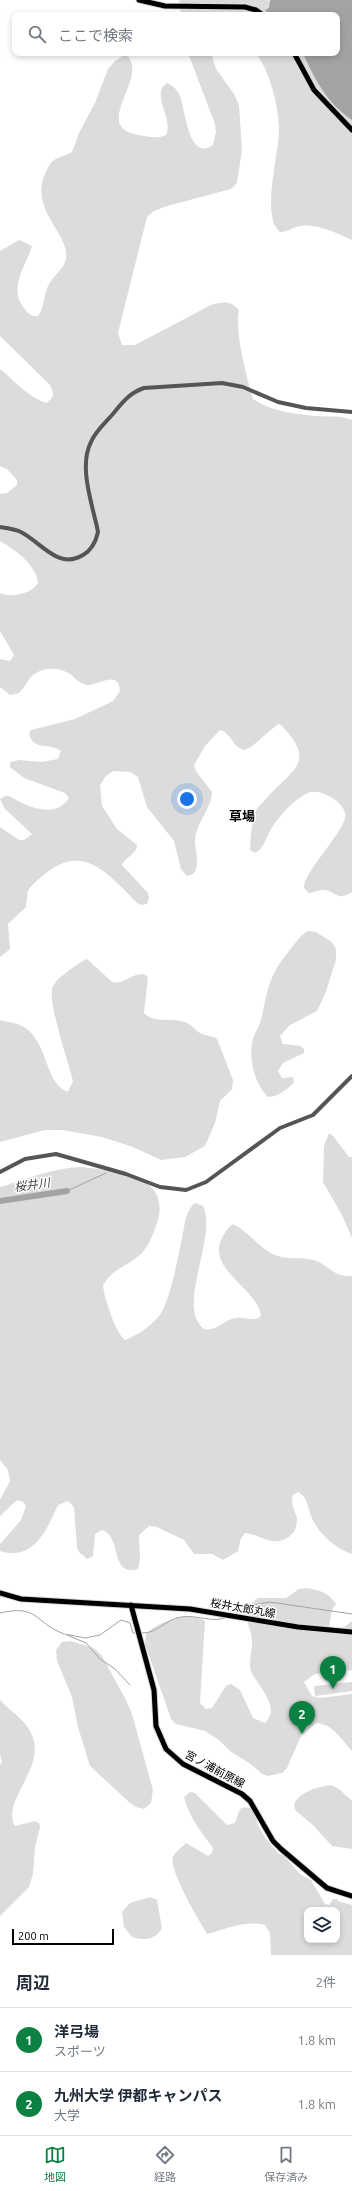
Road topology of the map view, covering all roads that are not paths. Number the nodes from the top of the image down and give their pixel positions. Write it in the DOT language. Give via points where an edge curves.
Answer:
graph roads {
  1 [pos="139,0"];
  2 [pos="259,12"];
  3 [pos="296,56"];
  4 [pos="352,130"];
  5 [pos="352,412"];
  6 [pos="0,526"];
  7 [pos="352,1076"];
  8 [pos="0,1172"];
  9 [pos="0,1593"];
  10 [pos="131,1606"];
  11 [pos="352,1632"];
  12 [pos="352,1896"];
  1 -- 2 [label="main road" via="165,6 245,7"];
  3 -- 4 [label="main road" via="314,90"];
  5 -- 6 [label="street" via="306,408 278,402 243,387 222,383 144,388 128,396 91,441 87,451 86,470 98,532 97,539 88,553 69,560 60,559 21,532"];
  7 -- 8 [label="street" via="313,1115 280,1128 206,1182 186,1190 160,1187 126,1174 56,1154 25,1159"];
  9 -- 10 [label="main road" via="21,1599"];
  10 -- 11 [label="main road, 桜井太郎丸線" via="190,1609 298,1627"];
  10 -- 12 [label="main road, 宮ノ浦前原線" via="154,1690 156,1726 166,1749 183,1764 242,1794 250,1801 273,1842 327,1888"];
}
